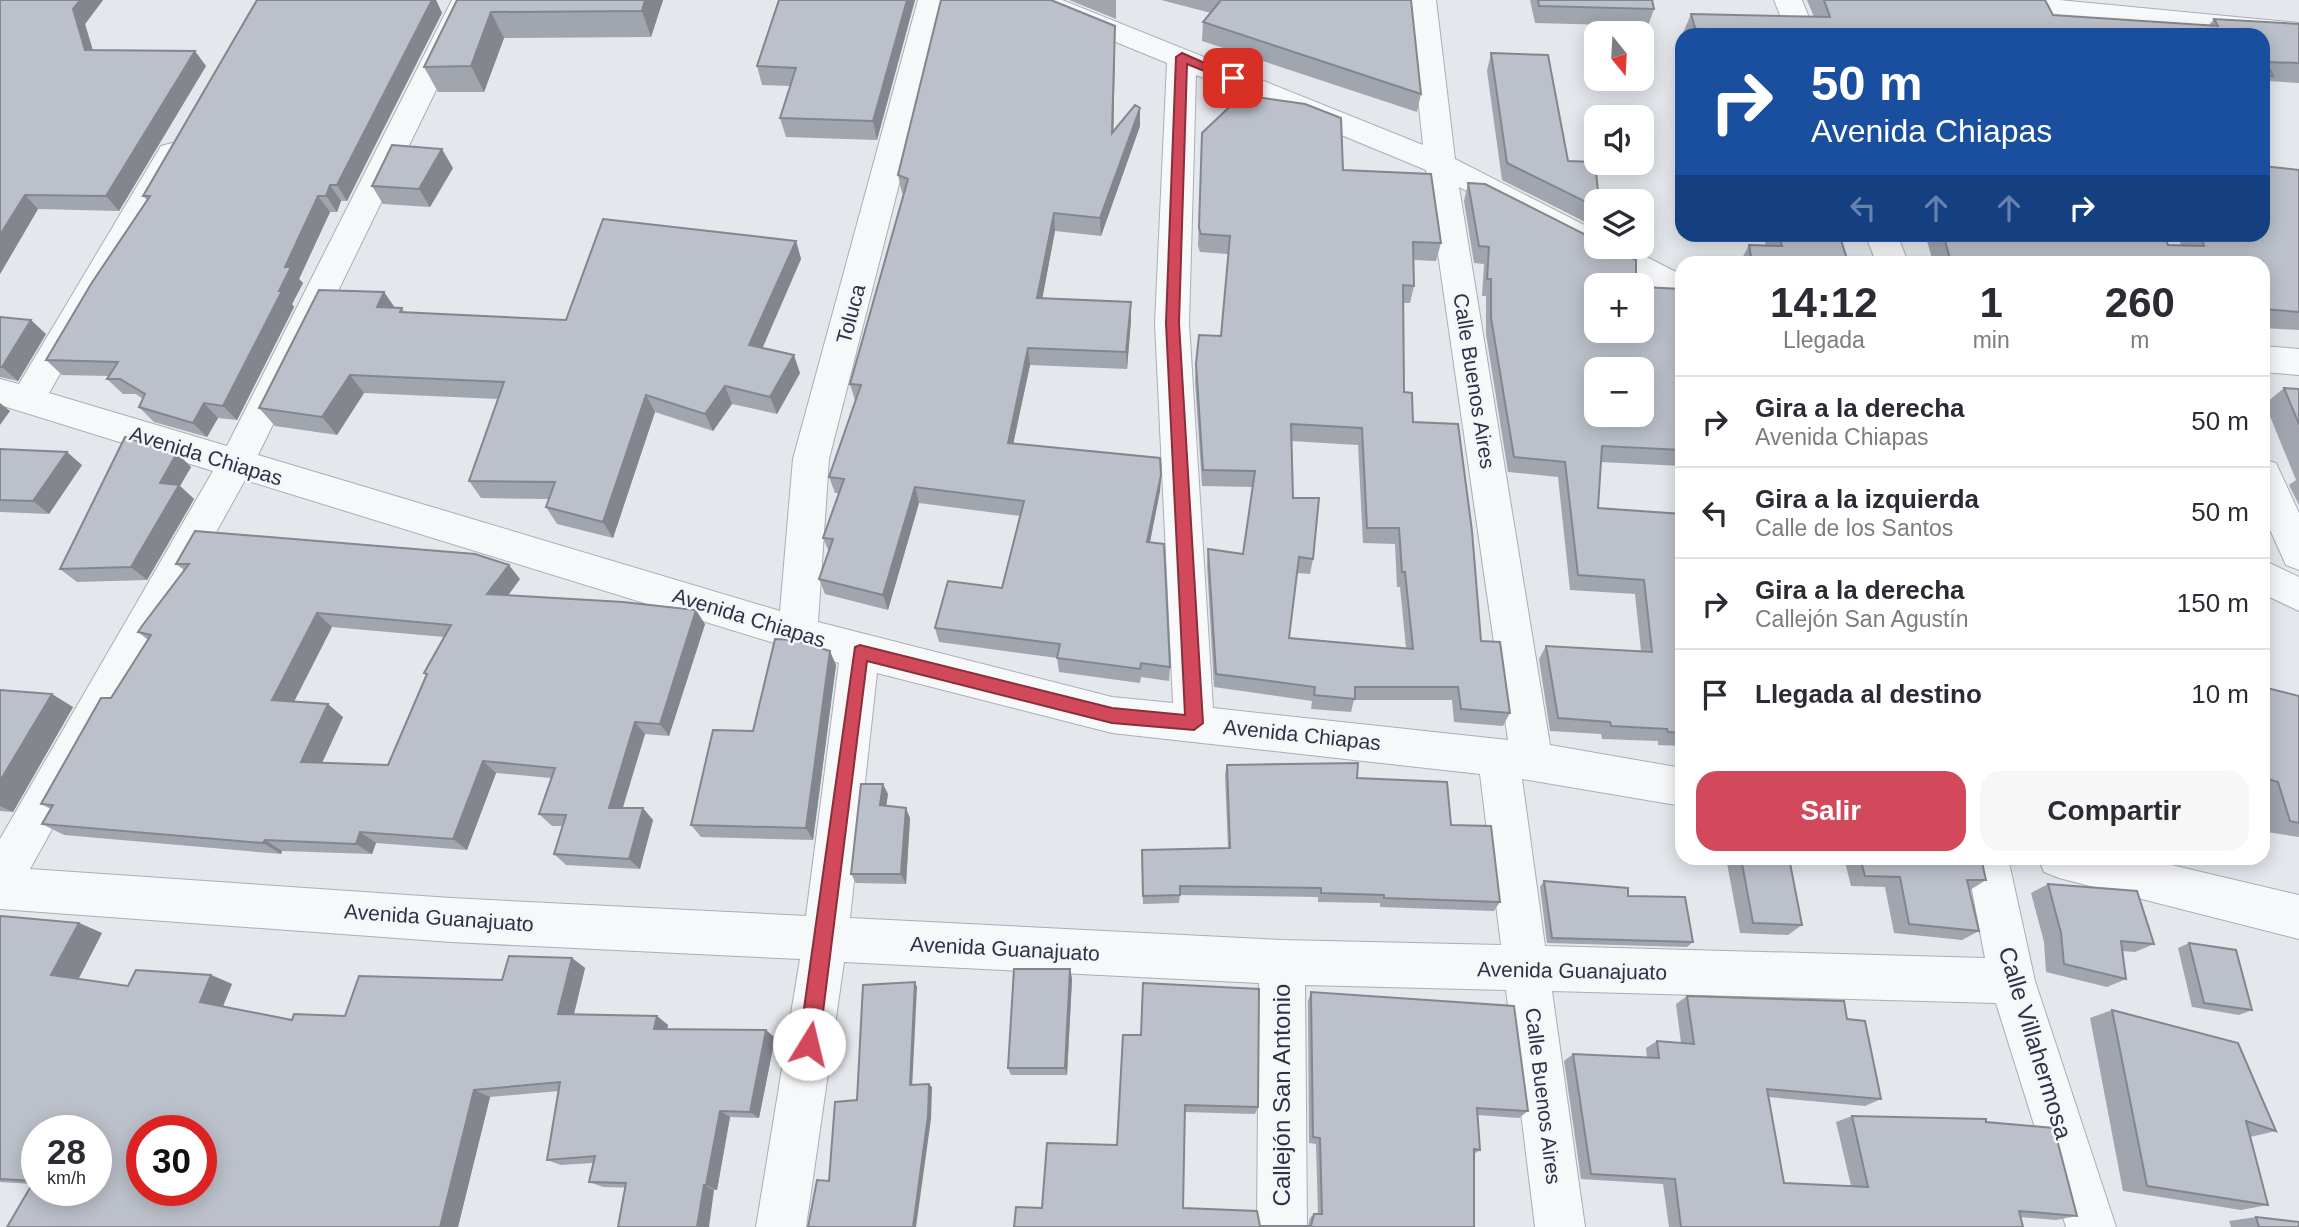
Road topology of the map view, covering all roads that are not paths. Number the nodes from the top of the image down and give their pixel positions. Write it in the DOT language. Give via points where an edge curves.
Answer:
graph roads {
  1 [pos="466,0"];
  2 [pos="932,0"];
  3 [pos="1038,0"];
  4 [pos="1422,0"];
  5 [pos="1788,0"];
  6 [pos="1972,0"];
  7 [pos="2045,8"];
  8 [pos="1799,28"];
  9 [pos="2055,28"];
  10 [pos="2257,28"];
  11 [pos="2270,29"];
  12 [pos="2299,32"];
  13 [pos="1182,57"];
  14 [pos="186,129"];
  15 [pos="1440,164"];
  16 [pos="1584,239"];
  17 [pos="1623,259"];
  18 [pos="1675,285"];
  19 [pos="2270,360"];
  20 [pos="2299,362"];
  21 [pos="13,396"];
  22 [pos="236,466"];
  23 [pos="2270,489"];
  24 [pos="2299,554"];
  25 [pos="2270,580"];
  26 [pos="2299,595"];
  27 [pos="798,633"];
  28 [pos="860,652"];
  29 [pos="1194,723"];
  30 [pos="1515,759"];
  31 [pos="1675,786"];
  32 [pos="1988,865"];
  33 [pos="2088,865"];
  34 [pos="0,880"];
  35 [pos="0,888"];
  36 [pos="2299,916"];
  37 [pos="825,940"];
  38 [pos="1282,962"];
  39 [pos="1527,970"];
  40 [pos="2012,981"];
  41 [pos="781,1227"];
  42 [pos="1282,1227"];
  43 [pos="1560,1227"];
  44 [pos="2091,1227"];
  1 -- 22 [label="street"];
  2 -- 27 [label="street, Toluca" via="811,459"];
  3 -- 13 [label="street"];
  4 -- 15 [label="street, Calle Buenos Aires"];
  5 -- 8 [label="street"];
  6 -- 7 [label="street"];
  7 -- 9 [label="street"];
  7 -- 10 [label="street"];
  11 -- 12 [label="street"];
  13 -- 15 [label="street"];
  13 -- 29 [label="street" via="1172,323"];
  14 -- 21 [label="street"];
  15 -- 16 [label="street"];
  15 -- 30 [label="street, Calle Buenos Aires"];
  17 -- 18 [label="street"];
  19 -- 20 [label="street"];
  21 -- 22 [label="street, Avenida Chiapas"];
  22 -- 27 [label="street, Avenida Chiapas"];
  22 -- 34 [label="street"];
  23 -- 24 [label="street"];
  25 -- 26 [label="street"];
  27 -- 28 [label="street, Avenida Chiapas"];
  28 -- 29 [label="street, Avenida Chiapas" via="1112,715"];
  28 -- 37 [label="street"];
  29 -- 30 [label="street, Avenida Chiapas"];
  30 -- 31 [label="street, Avenida Chiapas"];
  30 -- 39 [label="street, Calle Buenos Aires"];
  32 -- 40 [label="street, Calle Villahermosa"];
  33 -- 36 [label="street"];
  35 -- 37 [label="street, Avenida Guanajuato" via="465,921"];
  37 -- 38 [label="street, Avenida Guanajuato"];
  37 -- 41 [label="street"];
  38 -- 39 [label="street, Avenida Guanajuato"];
  38 -- 42 [label="street, Callejón San Antonio"];
  39 -- 40 [label="street, Avenida Guanajuato"];
  39 -- 43 [label="street, Calle Buenos Aires"];
  40 -- 44 [label="street, Calle Villahermosa"];
}
